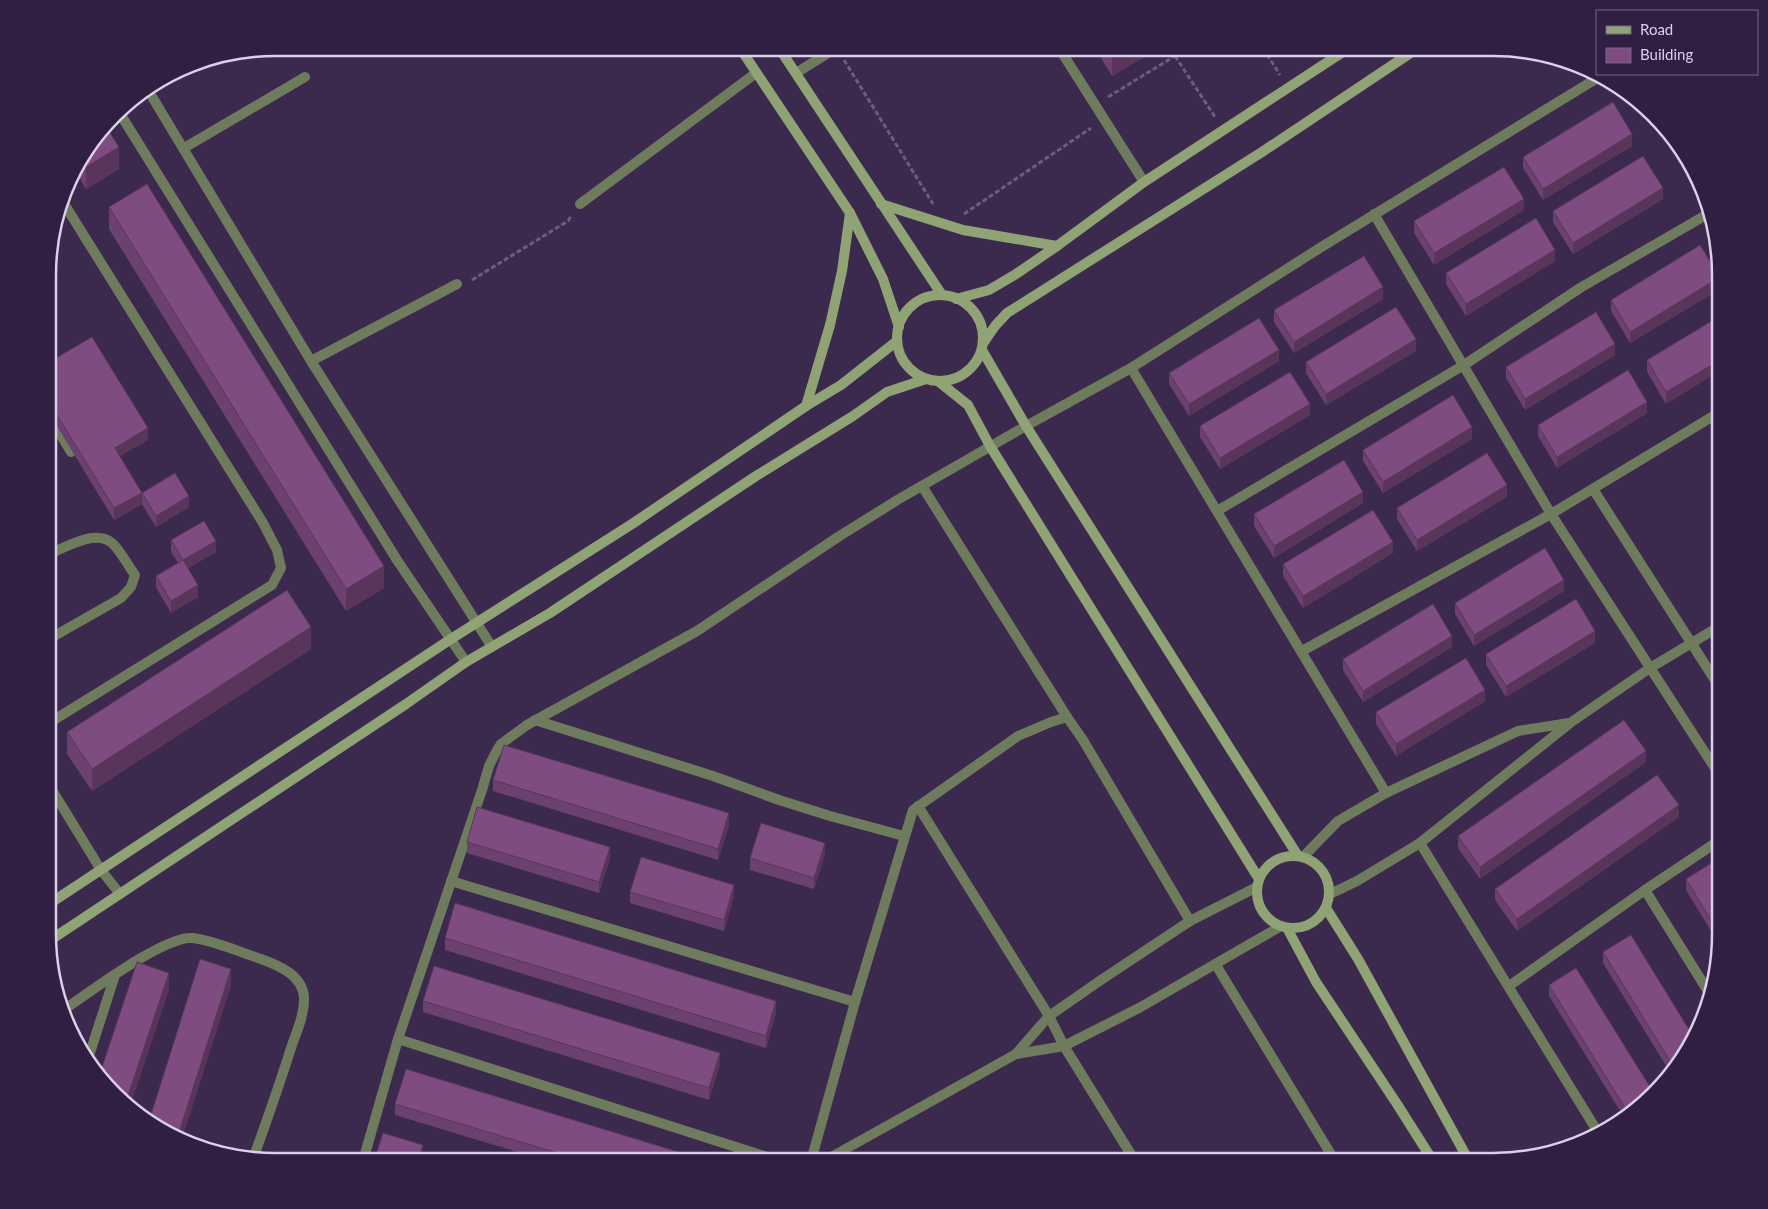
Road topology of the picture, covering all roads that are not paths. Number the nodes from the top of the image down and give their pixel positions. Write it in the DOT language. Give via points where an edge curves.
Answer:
graph roads {
  1 [pos="745,56"];
  2 [pos="784,56"];
  3 [pos="831,56"];
  4 [pos="1064,56"];
  5 [pos="1337,56"];
  6 [pos="1406,56"];
  7 [pos="756,73"];
  8 [pos="796,73"];
  9 [pos="305,77"];
  10 [pos="1593,81"];
  11 [pos="151,95"];
  12 [pos="123,118"];
  13 [pos="184,148"];
  14 [pos="1144,182"];
  15 [pos="580,204"];
  16 [pos="881,204"];
  17 [pos="67,208"];
  18 [pos="850,213"];
  19 [pos="1374,214"];
  20 [pos="1703,217"];
  21 [pos="1057,246"];
  22 [pos="457,284"];
  23 [pos="942,295"];
  24 [pos="956,298"];
  25 [pos="899,327"];
  26 [pos="898,340"];
  27 [pos="983,346"];
  28 [pos="311,361"];
  29 [pos="1464,365"];
  30 [pos="1131,368"];
  31 [pos="926,379"];
  32 [pos="938,381"];
  33 [pos="806,406"];
  34 [pos="1712,417"];
  35 [pos="1026,426"];
  36 [pos="56,427"];
  37 [pos="990,446"];
  38 [pos="71,452"];
  39 [pos="922,486"];
  40 [pos="1593,489"];
  41 [pos="1217,511"];
  42 [pos="1551,514"];
  43 [pos="56,551"];
  44 [pos="477,622"];
  45 [pos="1712,631"];
  46 [pos="56,635"];
  47 [pos="451,639"];
  48 [pos="1692,643"];
  49 [pos="492,647"];
  50 [pos="1302,651"];
  51 [pos="466,662"];
  52 [pos="1650,668"];
  53 [pos="1712,675"];
  54 [pos="1067,717"];
  55 [pos="56,719"];
  56 [pos="535,720"];
  57 [pos="1570,723"];
  58 [pos="1712,764"];
  59 [pos="1386,793"];
  60 [pos="56,796"];
  61 [pos="918,806"];
  62 [pos="904,836"];
  63 [pos="1420,843"];
  64 [pos="1712,845"];
  65 [pos="1301,857"];
  66 [pos="101,870"];
  67 [pos="451,882"];
  68 [pos="1258,883"];
  69 [pos="1645,890"];
  70 [pos="120,894"];
  71 [pos="1330,894"];
  72 [pos="56,899"];
  73 [pos="1326,908"];
  74 [pos="1190,921"];
  75 [pos="1284,927"];
  76 [pos="56,936"];
  77 [pos="1216,965"];
  78 [pos="115,975"];
  79 [pos="1509,986"];
  80 [pos="1705,987"];
  81 [pos="854,1002"];
  82 [pos="69,1006"];
  83 [pos="1049,1016"];
  84 [pos="398,1039"];
  85 [pos="1064,1046"];
  86 [pos="91,1051"];
  87 [pos="1016,1054"];
  88 [pos="1595,1127"];
  89 [pos="256,1152"];
  90 [pos="365,1153"];
  91 [pos="755,1153"];
  92 [pos="813,1153"];
  93 [pos="838,1153"];
  94 [pos="1130,1153"];
  95 [pos="1330,1153"];
  96 [pos="1427,1153"];
  97 [pos="1464,1153"];
  1 -- 7 [label="main road"];
  2 -- 8 [label="main road"];
  3 -- 8 [label="street"];
  4 -- 14 [label="street"];
  5 -- 14 [label="main road"];
  6 -- 27 [label="main road" via="1254,157 1007,313"];
  7 -- 15 [label="street"];
  7 -- 18 [label="main road"];
  8 -- 16 [label="main road"];
  9 -- 13 [label="street"];
  10 -- 19 [label="street"];
  11 -- 13 [label="street"];
  12 -- 47 [label="street" via="397,560"];
  13 -- 28 [label="street"];
  14 -- 21 [label="main road"];
  16 -- 21 [label="main road" via="947,225"];
  16 -- 23 [label="main road"];
  17 -- 55 [label="street" via="263,523 277,550 280,568 272,585"];
  18 -- 25 [label="main road" via="883,278"];
  18 -- 33 [label="main road" via="834,307"];
  19 -- 29 [label="street"];
  19 -- 30 [label="street"];
  20 -- 29 [label="street" via="1580,288"];
  21 -- 24 [label="main road" via="989,290"];
  22 -- 28 [label="street"];
  23 -- 24 [label="main road"];
  23 -- 25 [label="main road" via="928,297 915,304"];
  24 -- 27 [label="main road" via="977,316 982,328"];
  25 -- 26 [label="main road"];
  26 -- 31 [label="main road" via="906,364"];
  26 -- 33 [label="main road" via="841,385"];
  27 -- 32 [label="main road" via="976,363 966,374 953,380"];
  27 -- 35 [label="main road"];
  28 -- 44 [label="street"];
  29 -- 41 [label="street"];
  29 -- 42 [label="street"];
  30 -- 35 [label="street"];
  30 -- 41 [label="street"];
  31 -- 32 [label="main road"];
  31 -- 49 [label="main road" via="887,392 550,613"];
  32 -- 37 [label="main road" via="968,405"];
  33 -- 44 [label="main road" via="632,524"];
  34 -- 40 [label="street"];
  35 -- 37 [label="street"];
  35 -- 65 [label="main road"];
  36 -- 38 [label="street"];
  37 -- 39 [label="street"];
  37 -- 68 [label="main road"];
  39 -- 54 [label="street"];
  39 -- 56 [label="street" via="838,537 697,631"];
  40 -- 42 [label="street"];
  40 -- 48 [label="street"];
  41 -- 50 [label="street"];
  42 -- 50 [label="street"];
  42 -- 52 [label="street"];
  43 -- 46 [label="street" via="84,539 103,538 112,544 134,575 121,598"];
  44 -- 47 [label="main road"];
  44 -- 49 [label="street"];
  45 -- 48 [label="street"];
  47 -- 51 [label="street"];
  47 -- 66 [label="main road"];
  48 -- 52 [label="street"];
  48 -- 53 [label="street"];
  49 -- 51 [label="main road"];
  50 -- 59 [label="street"];
  51 -- 70 [label="main road"];
  52 -- 57 [label="street"];
  52 -- 58 [label="street"];
  54 -- 61 [label="street" via="1018,736"];
  54 -- 74 [label="street" via="1084,740"];
  56 -- 62 [label="street" via="714,776 779,800"];
  56 -- 67 [label="street" via="514,733 496,752"];
  57 -- 59 [label="street" via="1518,731"];
  57 -- 63 [label="street"];
  59 -- 65 [label="street" via="1338,821"];
  60 -- 66 [label="street"];
  61 -- 62 [label="street" via="913,810"];
  61 -- 83 [label="street"];
  62 -- 81 [label="street"];
  63 -- 71 [label="street"];
  63 -- 79 [label="street"];
  64 -- 69 [label="street"];
  65 -- 68 [label="main road" via="1275,860 1268,865"];
  65 -- 71 [label="main road" via="1321,868 1328,880"];
  66 -- 70 [label="street"];
  66 -- 72 [label="main road"];
  67 -- 81 [label="street"];
  67 -- 84 [label="street"];
  68 -- 74 [label="street"];
  68 -- 75 [label="main road" via="1257,897 1264,915"];
  69 -- 79 [label="street"];
  69 -- 80 [label="street"];
  70 -- 76 [label="main road"];
  71 -- 73 [label="main road"];
  73 -- 75 [label="main road" via="1320,918 1310,924 1299,928"];
  73 -- 97 [label="main road" via="1358,959"];
  74 -- 83 [label="street"];
  75 -- 77 [label="street"];
  75 -- 96 [label="main road"];
  77 -- 85 [label="street"];
  77 -- 95 [label="street"];
  78 -- 82 [label="street"];
  78 -- 86 [label="street"];
  78 -- 89 [label="street" via="160,946 192,938 270,962 298,981 304,998 303,1008"];
  79 -- 88 [label="street"];
  81 -- 92 [label="street"];
  83 -- 85 [label="street"];
  83 -- 87 [label="street"];
  84 -- 90 [label="street"];
  84 -- 91 [label="street"];
  85 -- 87 [label="street"];
  85 -- 94 [label="street"];
  87 -- 93 [label="street"];
}
